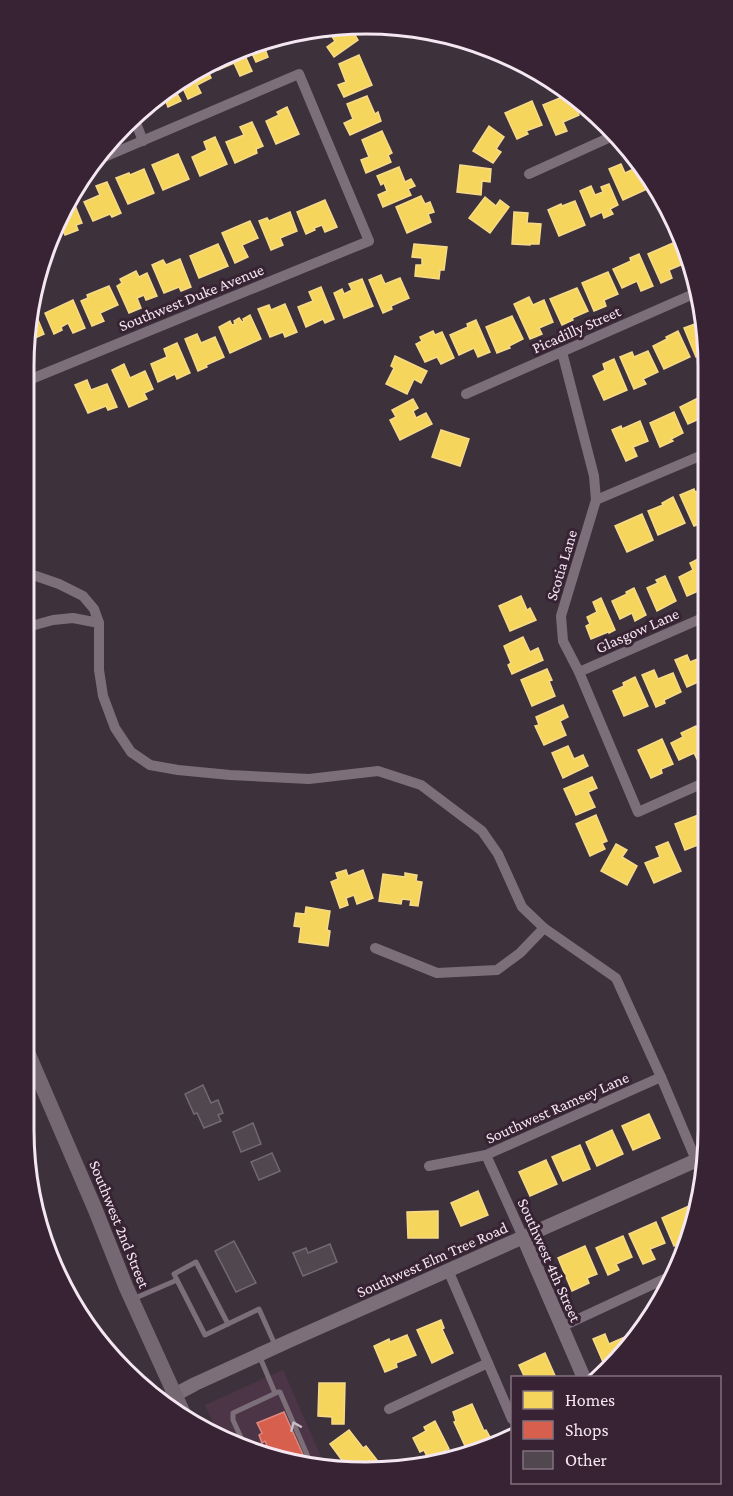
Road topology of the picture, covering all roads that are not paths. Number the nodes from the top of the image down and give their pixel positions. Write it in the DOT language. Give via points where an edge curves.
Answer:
graph roads {
  1 [pos="137,127"];
  2 [pos="607,139"];
  3 [pos="143,141"];
  4 [pos="112,154"];
  5 [pos="530,174"];
  6 [pos="690,295"];
  7 [pos="562,352"];
  8 [pos="34,378"];
  9 [pos="466,394"];
  10 [pos="698,456"];
  11 [pos="596,500"];
  12 [pos="34,576"];
  13 [pos="698,620"];
  14 [pos="99,623"];
  15 [pos="34,625"];
  16 [pos="579,672"];
  17 [pos="698,785"];
  18 [pos="544,928"];
  19 [pos="375,948"];
  20 [pos="34,1067"];
  21 [pos="661,1077"];
  22 [pos="698,1154"];
  23 [pos="486,1155"];
  24 [pos="697,1160"];
  25 [pos="429,1166"];
  26 [pos="523,1237"];
  27 [pos="448,1270"];
  28 [pos="177,1280"];
  29 [pos="662,1280"];
  30 [pos="132,1300"];
  31 [pos="228,1324"];
  32 [pos="561,1327"];
  33 [pos="276,1347"];
  34 [pos="259,1355"];
  35 [pos="488,1363"];
  36 [pos="584,1376"];
  37 [pos="275,1393"];
  38 [pos="170,1397"];
  39 [pos="389,1409"];
  40 [pos="511,1415"];
  41 [pos="241,1437"];
  42 [pos="308,1456"];
  1 -- 3 [label="street"];
  2 -- 5 [label="street"];
  3 -- 4 [label="street"];
  3 -- 8 [label="street, Southwest Duke Avenue" via="299,74 369,241"];
  6 -- 7 [label="street, Picadilly Street"];
  7 -- 9 [label="street, Picadilly Street"];
  7 -- 11 [label="street, Scotia Lane" via="594,476"];
  10 -- 11 [label="street"];
  11 -- 16 [label="street, Scotia Lane" via="561,616 563,641"];
  12 -- 14 [label="street" via="82,596 94,609"];
  13 -- 16 [label="street, Glasgow Lane"];
  14 -- 15 [label="street" via="73,618"];
  14 -- 18 [label="street" via="103,696 131,752 150,765 178,770 309,779 378,771 421,785 482,831 498,854 522,907"];
  16 -- 17 [label="street, Scotia Lane" via="638,812"];
  18 -- 19 [label="street" via="497,970 437,973"];
  18 -- 21 [label="street" via="616,978"];
  20 -- 30 [label="main road, Southwest 2nd Street"];
  21 -- 22 [label="street"];
  21 -- 23 [label="street, Southwest Ramsey Lane"];
  23 -- 25 [label="street, Southwest Ramsey Lane"];
  23 -- 26 [label="street, Southwest 4th Street"];
  24 -- 26 [label="street, Southwest Elm Tree Road"];
  26 -- 27 [label="street, Southwest Elm Tree Road"];
  26 -- 32 [label="street, Southwest 4th Street"];
  27 -- 33 [label="street, Southwest Elm Tree Road"];
  27 -- 35 [label="street"];
  28 -- 30 [label="lane"];
  28 -- 31 [label="lane" via="205,1335"];
  28 -- 31 [label="lane" via="174,1274 196,1262"];
  29 -- 32 [label="street"];
  30 -- 38 [label="main road, Southwest 2nd Street"];
  31 -- 33 [label="lane" via="259,1309"];
  32 -- 36 [label="street, Southwest 4th Street"];
  33 -- 34 [label="street, Southwest Elm Tree Road"];
  34 -- 37 [label="lane"];
  34 -- 38 [label="street, Southwest Elm Tree Road"];
  35 -- 39 [label="street"];
  35 -- 40 [label="street"];
  37 -- 41 [label="lane" via="233,1413"];
  42 -- 37 [label="lane, one-way" via="280,1392"];
}
